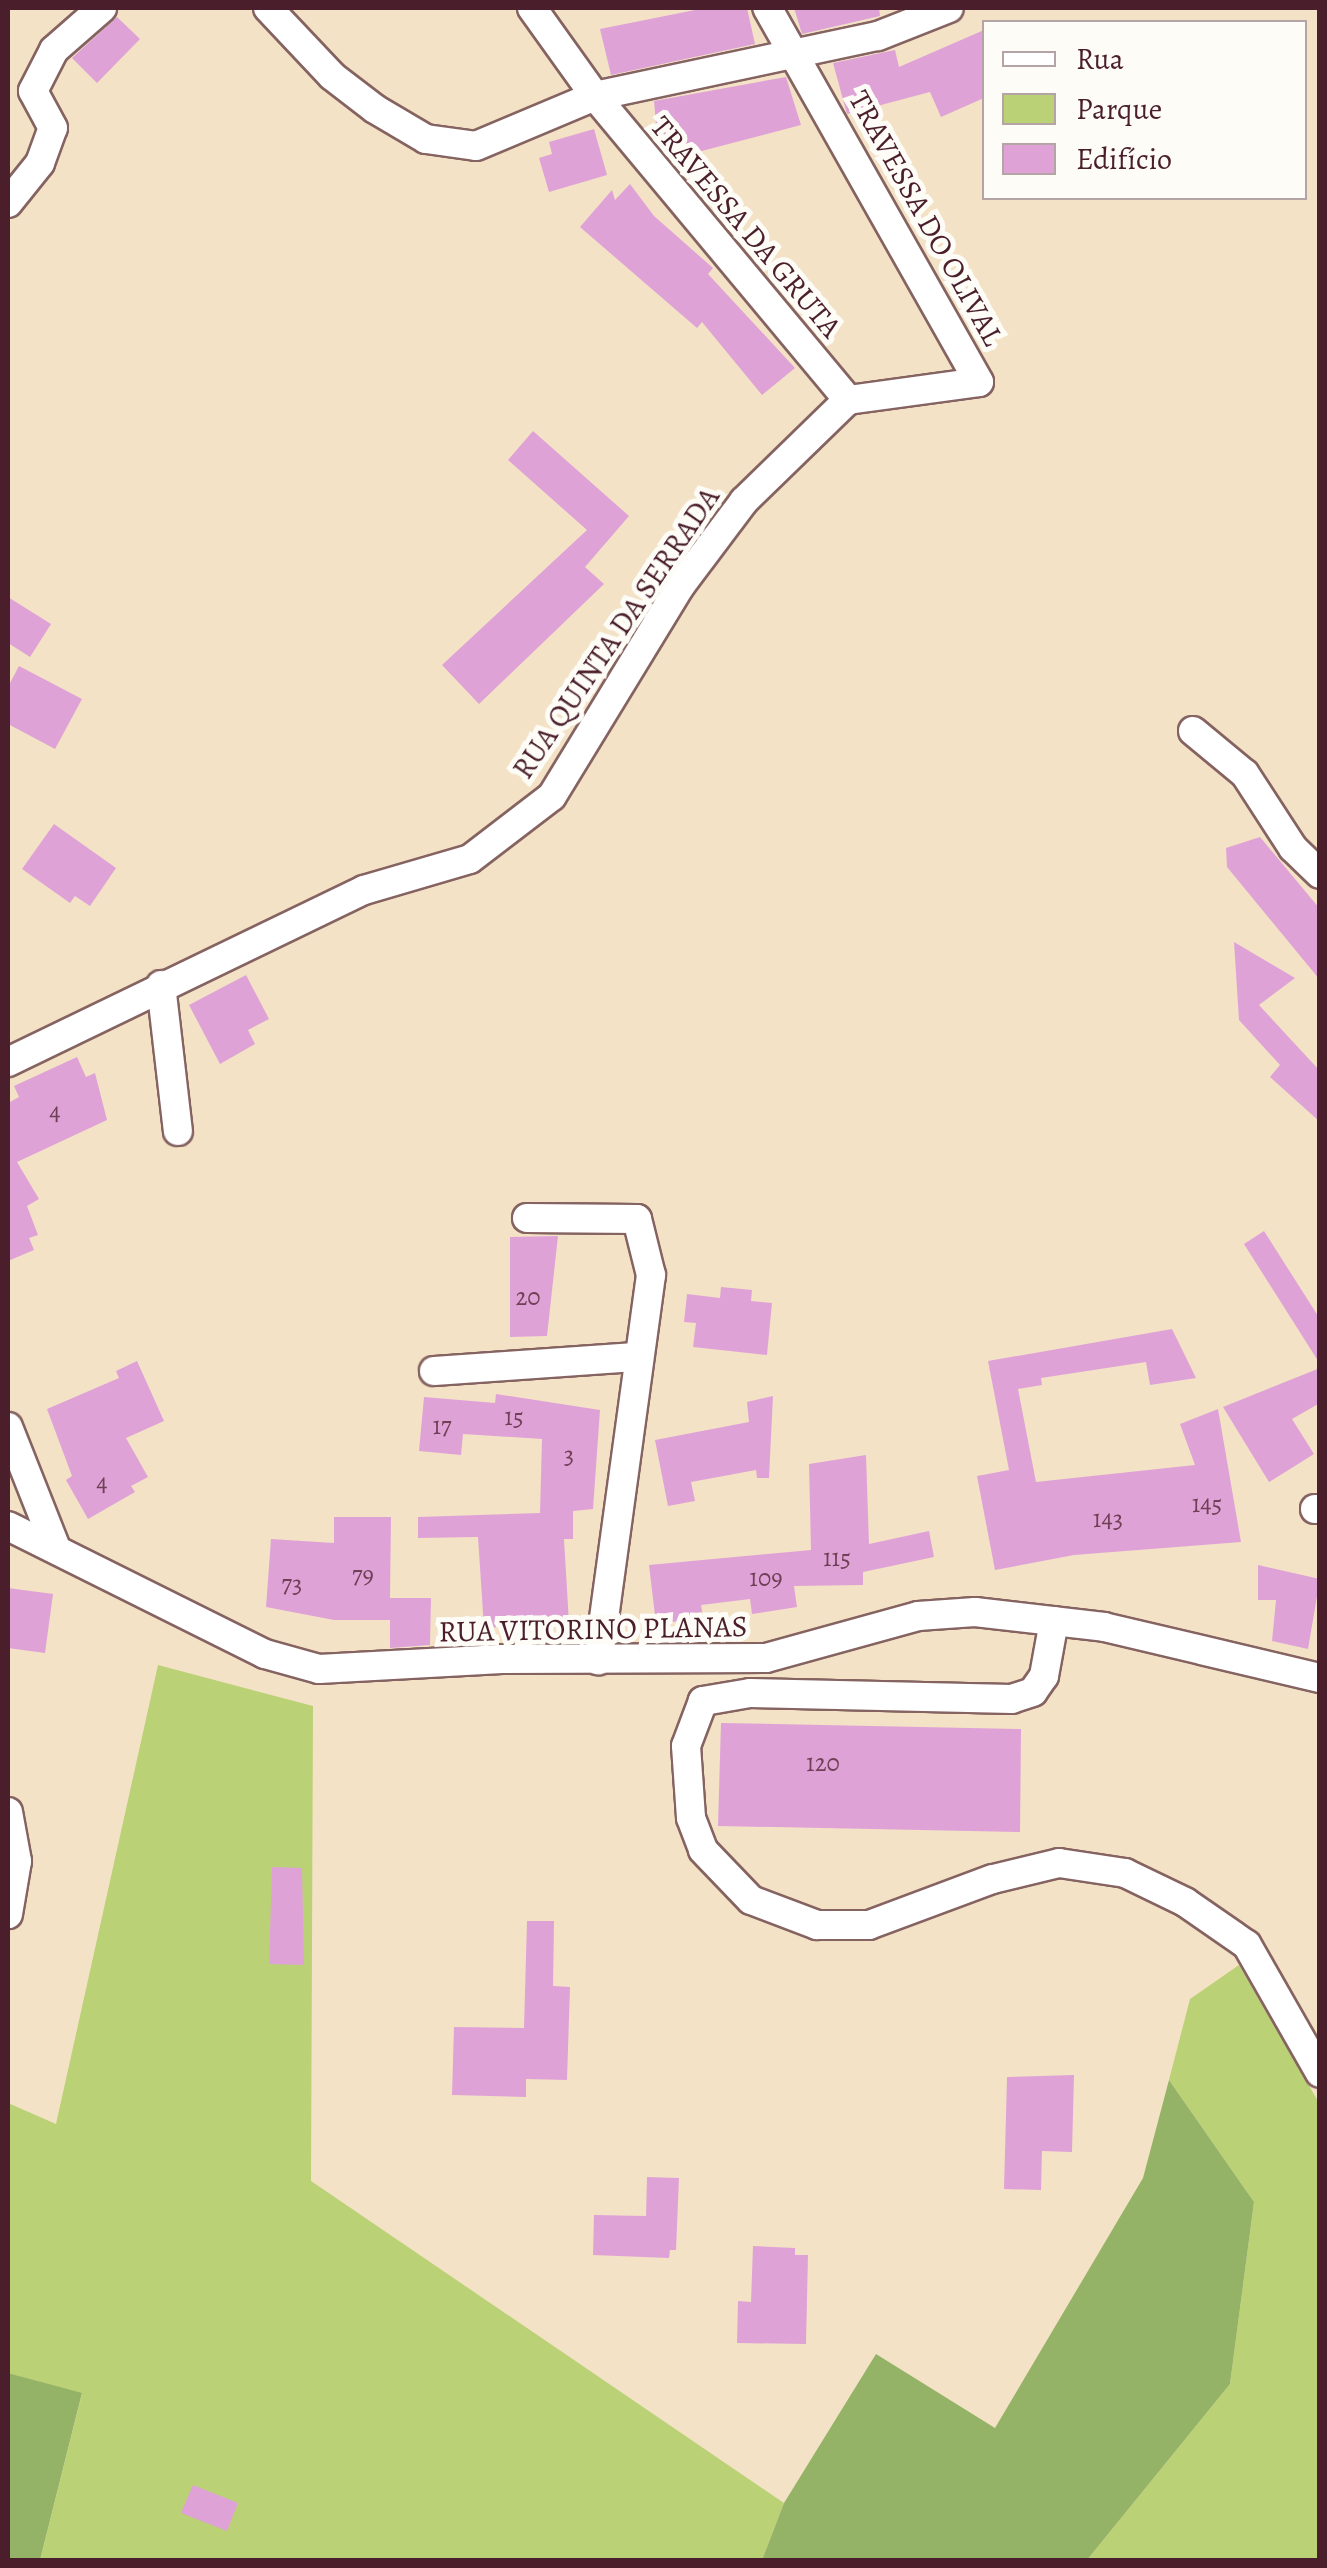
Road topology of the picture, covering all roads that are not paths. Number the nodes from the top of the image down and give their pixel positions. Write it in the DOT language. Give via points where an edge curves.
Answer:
graph roads {
  1 [pos="102,8"];
  2 [pos="268,8"];
  3 [pos="532,8"];
  4 [pos="767,8"];
  5 [pos="950,8"];
  6 [pos="796,53"];
  7 [pos="595,96"];
  8 [pos="8,203"];
  9 [pos="848,400"];
  10 [pos="1193,730"];
  11 [pos="1320,874"];
  12 [pos="162,985"];
  13 [pos="8,1062"];
  14 [pos="178,1131"];
  15 [pos="527,1218"];
  16 [pos="636,1357"];
  17 [pos="434,1371"];
  18 [pos="8,1427"];
  19 [pos="8,1526"];
  20 [pos="56,1548"];
  21 [pos="1054,1621"];
  22 [pos="598,1660"];
  23 [pos="1320,1678"];
  24 [pos="8,1812"];
  25 [pos="8,1914"];
  26 [pos="1320,2073"];
  1 -- 8 [label="street" via="54,50 33,91 52,128 40,163"];
  2 -- 7 [label="street" via="332,76 426,139 476,146"];
  3 -- 7 [label="street, TRAVESSA DA GRUTA"];
  4 -- 6 [label="street"];
  5 -- 6 [label="street" via="878,36"];
  6 -- 7 [label="street"];
  6 -- 9 [label="street, TRAVESSA DO OLIVAL" via="979,382"];
  7 -- 9 [label="street, TRAVESSA DA GRUTA"];
  9 -- 12 [label="street, RUA QUINTA DA SERRADA" via="744,500 552,796 470,858 364,890"];
  10 -- 11 [label="street" via="1244,774 1293,848"];
  12 -- 13 [label="street, RUA QUINTA DA SERRADA"];
  12 -- 14 [label="street"];
  15 -- 16 [label="street" via="638,1218 651,1275"];
  16 -- 17 [label="street"];
  16 -- 22 [label="street"];
  18 -- 20 [label="street"];
  19 -- 20 [label="street, RUA VITORINO PLANAS"];
  20 -- 22 [label="street, RUA VITORINO PLANAS" via="265,1654 319,1669"];
  21 -- 22 [label="street, RUA VITORINO PLANAS" via="975,1612 918,1616 766,1658"];
  21 -- 23 [label="street, RUA VITORINO PLANAS" via="1122,1630"];
  21 -- 26 [label="street" via="1044,1676 1033,1692 1012,1699 750,1693 703,1701 686,1746 691,1818 703,1850 751,1900 817,1924 869,1925 994,1879 1059,1864 1125,1873 1248,1945"];
  24 -- 25 [label="street" via="17,1861"];
}
